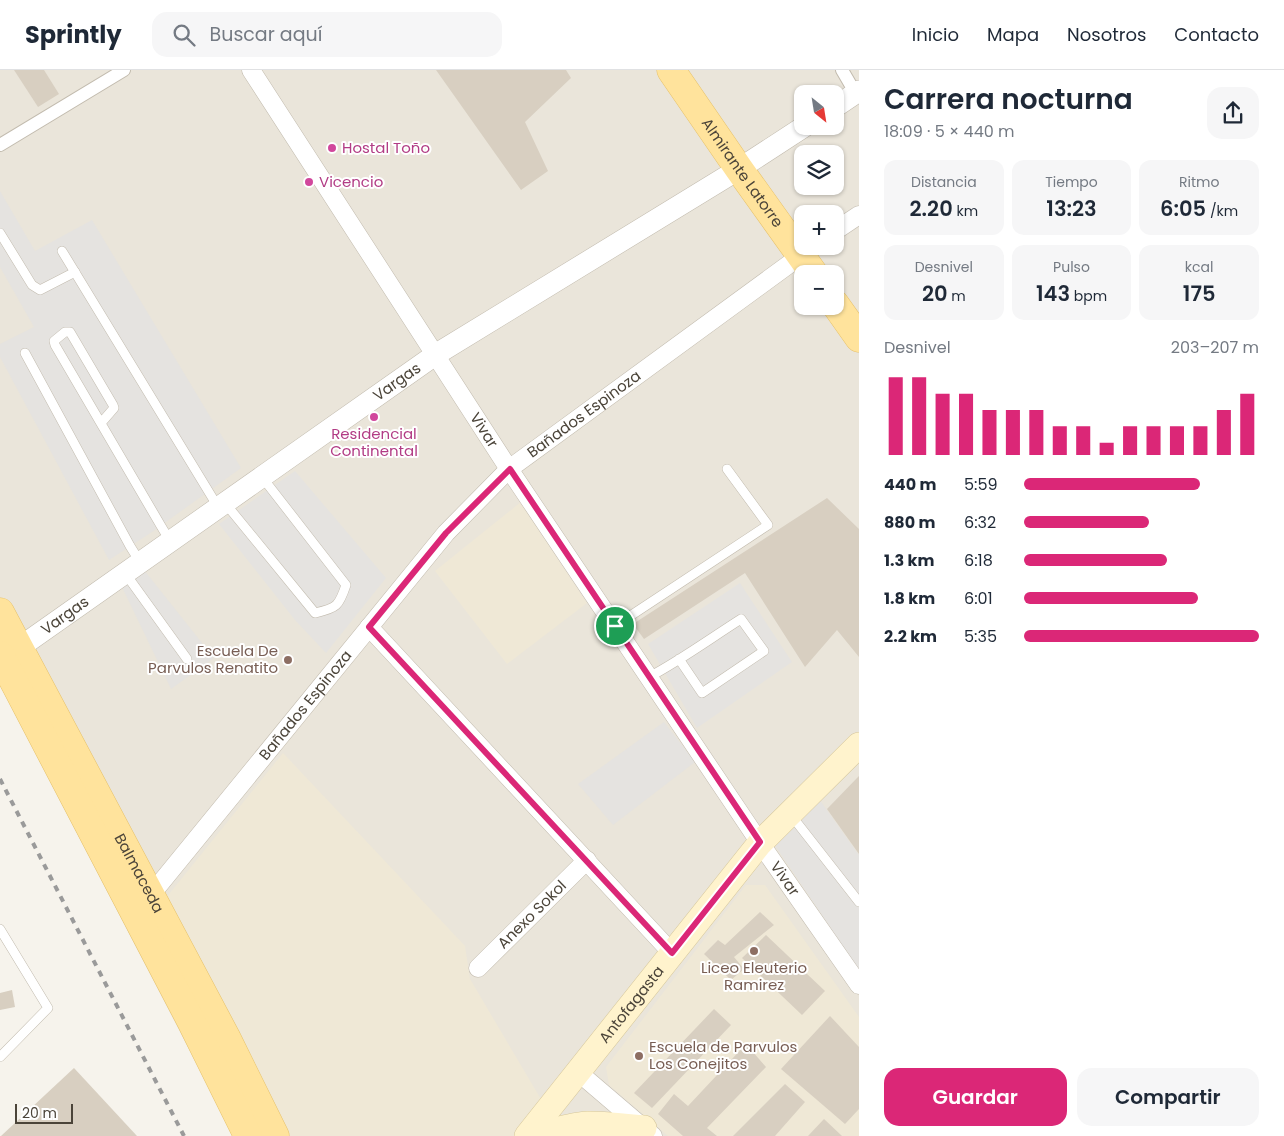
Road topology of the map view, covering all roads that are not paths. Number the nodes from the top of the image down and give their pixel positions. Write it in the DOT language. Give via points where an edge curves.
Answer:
graph roads {
  1 [pos="124,70"];
  2 [pos="251,70"];
  3 [pos="671,70"];
  4 [pos="842,70"];
  5 [pos="857,92"];
  6 [pos="844,101"];
  7 [pos="794,134"];
  8 [pos="0,145"];
  9 [pos="739,169"];
  10 [pos="859,214"];
  11 [pos="844,225"];
  12 [pos="0,233"];
  13 [pos="62,251"];
  14 [pos="810,258"];
  15 [pos="75,272"];
  16 [pos="843,315"];
  17 [pos="859,338"];
  18 [pos="25,353"];
  19 [pos="435,354"];
  20 [pos="101,423"];
  21 [pos="510,469"];
  22 [pos="727,469"];
  23 [pos="262,477"];
  24 [pos="221,505"];
  25 [pos="170,541"];
  26 [pos="132,568"];
  27 [pos="0,612"];
  28 [pos="615,626"];
  29 [pos="369,627"];
  30 [pos="7,654"];
  31 [pos="187,659"];
  32 [pos="679,659"];
  33 [pos="649,677"];
  34 [pos="859,745"];
  35 [pos="790,814"];
  36 [pos="760,842"];
  37 [pos="587,860"];
  38 [pos="859,902"];
  39 [pos="143,904"];
  40 [pos="0,929"];
  41 [pos="672,953"];
  42 [pos="478,968"];
  43 [pos="859,985"];
  44 [pos="0,1057"];
  45 [pos="578,1072"];
  46 [pos="649,1132"];
  47 [pos="248,1136"];
  48 [pos="275,1136"];
  49 [pos="527,1136"];
  50 [pos="534,1136"];
  1 -- 8 [label="street"];
  2 -- 19 [label="street, Vivar"];
  3 -- 9 [label="main road, Almirante Latorre"];
  4 -- 5 [label="street"];
  5 -- 6 [label="street"];
  7 -- 9 [label="street, Vargas"];
  9 -- 14 [label="main road, Almirante Latorre"];
  9 -- 19 [label="street, Vargas"];
  10 -- 11 [label="street"];
  12 -- 15 [label="lane" via="32,286 40,290"];
  13 -- 15 [label="lane"];
  14 -- 21 [label="street, Bañados Espinoza"];
  15 -- 24 [label="lane"];
  16 -- 17 [label="main road"];
  18 -- 26 [label="lane" via="130,546"];
  19 -- 21 [label="street, Vivar"];
  19 -- 23 [label="street, Vargas"];
  20 -- 20 [label="lane" via="55,345 54,341 65,332 70,332 114,405"];
  20 -- 25 [label="lane"];
  21 -- 28 [label="street, Vivar"];
  21 -- 29 [label="street, Bañados Espinoza" via="446,533"];
  22 -- 28 [label="lane" via="768,525"];
  23 -- 24 [label="street, Vargas"];
  23 -- 24 [label="lane" via="346,585 341,600 331,609 315,613 233,514"];
  24 -- 25 [label="street, Vargas"];
  25 -- 26 [label="street, Vargas"];
  26 -- 30 [label="street, Vargas"];
  26 -- 31 [label="lane"];
  27 -- 30 [label="main road, Balmaceda"];
  28 -- 33 [label="street, Vivar"];
  29 -- 37 [label="street"];
  29 -- 39 [label="street, Bañados Espinoza"];
  30 -- 39 [label="main road, Balmaceda"];
  32 -- 32 [label="lane" via="741,619 764,651 702,693"];
  32 -- 33 [label="lane"];
  33 -- 36 [label="street, Vivar" via="686,742"];
  34 -- 35 [label="main road, Antofagasta"];
  35 -- 36 [label="main road, Antofagasta"];
  35 -- 38 [label="lane"];
  36 -- 41 [label="main road, Antofagasta"];
  36 -- 43 [label="street, Vivar"];
  37 -- 41 [label="street"];
  37 -- 42 [label="street, Anexo Sokol"];
  39 -- 47 [label="main road, Balmaceda" via="191,1021"];
  39 -- 48 [label="main road, Balmaceda" via="226,1037"];
  40 -- 44 [label="lane" via="48,1008"];
  41 -- 45 [label="main road, Antofagasta"];
  45 -- 46 [label="street"];
  45 -- 49 [label="main road, Antofagasta"];
  46 -- 50 [label="main road" via="614,1124 586,1124"];
}
